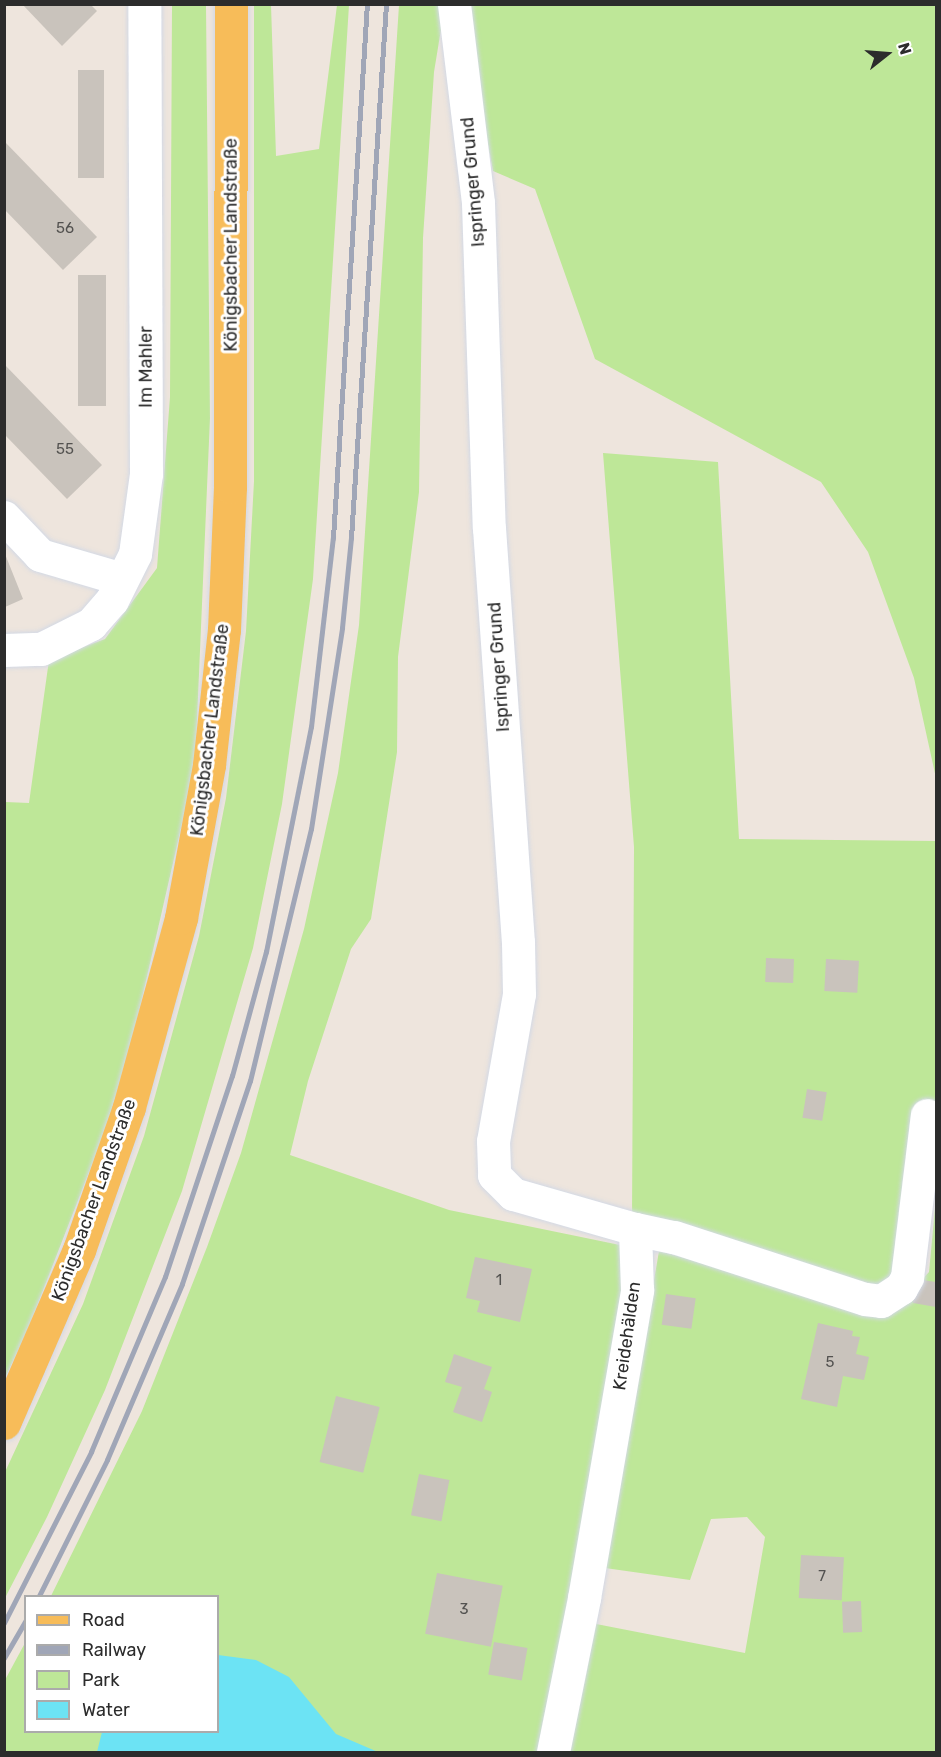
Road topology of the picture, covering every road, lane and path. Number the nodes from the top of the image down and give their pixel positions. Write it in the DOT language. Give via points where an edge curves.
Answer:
graph roads {
  1 [pos="144,4"];
  2 [pos="231,4"];
  3 [pos="454,4"];
  4 [pos="4,517"];
  5 [pos="122,579"];
  6 [pos="4,650"];
  7 [pos="927,1115"];
  8 [pos="635,1230"];
  9 [pos="4,1423"];
  10 [pos="553,1751"];
  1 -- 5 [label="street, Im Mahler" via="146,474 135,554"];
  2 -- 9 [label="main road, Königsbacher Landstraße" via="230,487 224,630 209,765 181,918 129,1107 79,1250"];
  3 -- 8 [label="street, Ispringer Grund" via="478,203 489,528 518,942 516,1023 492,1158 494,1175 513,1194"];
  4 -- 5 [label="street" via="40,555"];
  5 -- 6 [label="street, Im Mahler" via="112,600 91,624 41,649"];
  7 -- 8 [label="street" via="907,1276 901,1288 881,1301 674,1237"];
  8 -- 10 [label="street, Kreidehälden" via="637,1290 584,1598"];
}
